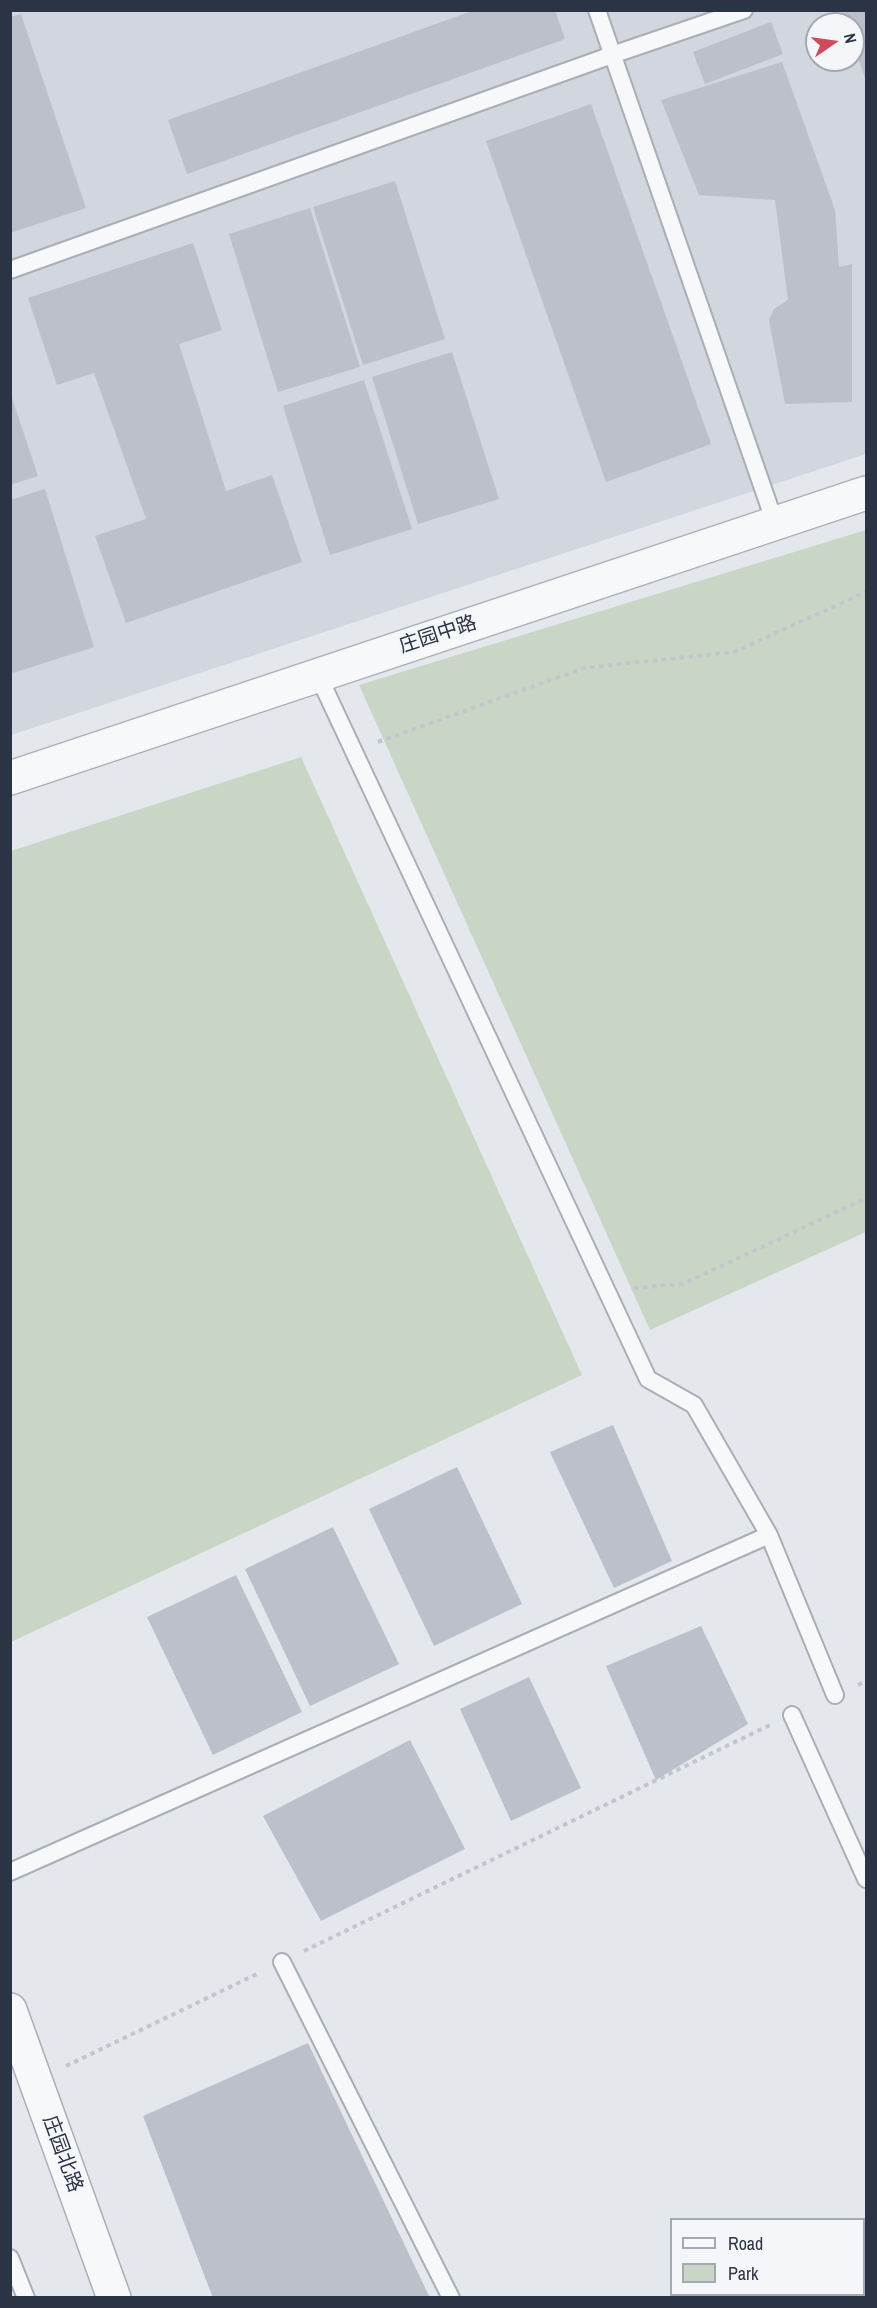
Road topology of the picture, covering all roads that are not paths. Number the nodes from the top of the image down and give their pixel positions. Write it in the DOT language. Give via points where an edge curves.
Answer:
graph roads {
  1 [pos="597,10"];
  2 [pos="744,10"];
  3 [pos="612,55"];
  4 [pos="10,270"];
  5 [pos="867,493"];
  6 [pos="775,523"];
  7 [pos="318,675"];
  8 [pos="10,778"];
  9 [pos="769,1535"];
  10 [pos="835,1695"];
  11 [pos="792,1714"];
  12 [pos="10,1872"];
  13 [pos="867,1879"];
  14 [pos="282,1962"];
  15 [pos="10,2010"];
  16 [pos="10,2258"];
  17 [pos="26,2298"];
  18 [pos="114,2298"];
  19 [pos="451,2298"];
  1 -- 3 [label="lane"];
  2 -- 3 [label="lane"];
  3 -- 4 [label="lane"];
  3 -- 6 [label="lane"];
  5 -- 6 [label="street, 庄园中路"];
  6 -- 7 [label="street, 庄园中路"];
  7 -- 8 [label="street, 庄园中路"];
  7 -- 9 [label="lane" via="648,1379 694,1405"];
  9 -- 10 [label="lane"];
  9 -- 12 [label="lane"];
  11 -- 13 [label="lane"];
  14 -- 19 [label="lane"];
  15 -- 18 [label="street, 庄园北路"];
  16 -- 17 [label="lane"];
}
